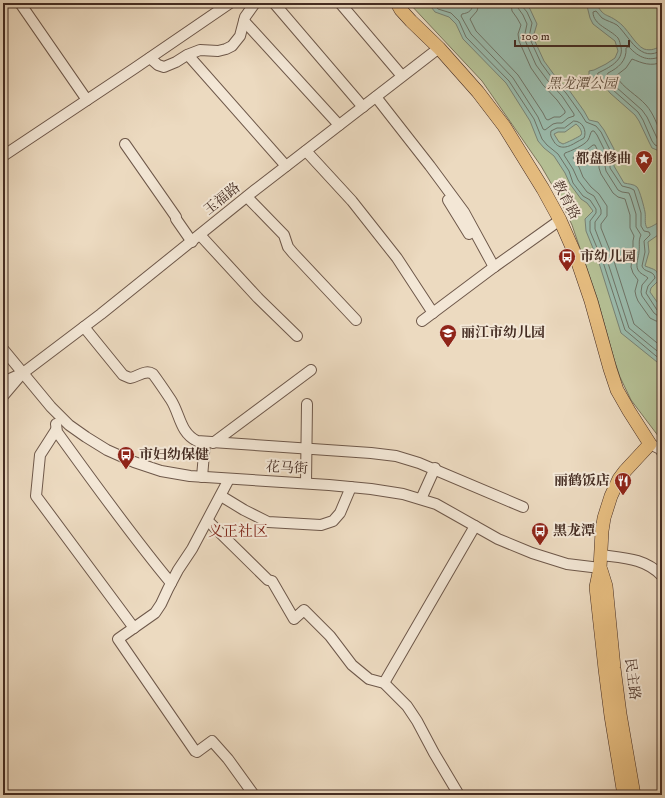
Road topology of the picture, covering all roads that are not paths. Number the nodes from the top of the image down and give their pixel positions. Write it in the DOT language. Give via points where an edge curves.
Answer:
graph roads {
  1 [pos="20,3"];
  2 [pos="230,3"];
  3 [pos="255,3"];
  4 [pos="274,3"];
  5 [pos="340,3"];
  6 [pos="397,3"];
  7 [pos="244,21"];
  8 [pos="439,48"];
  9 [pos="188,55"];
  10 [pos="150,58"];
  11 [pos="402,76"];
  12 [pos="87,100"];
  13 [pos="369,100"];
  14 [pos="339,125"];
  15 [pos="125,144"];
  16 [pos="306,151"];
  17 [pos="3,156"];
  18 [pos="286,166"];
  19 [pos="247,197"];
  20 [pos="560,220"];
  21 [pos="200,235"];
  22 [pos="192,242"];
  23 [pos="491,265"];
  24 [pos="433,313"];
  25 [pos="356,320"];
  26 [pos="422,321"];
  27 [pos="84,327"];
  28 [pos="297,336"];
  29 [pos="3,348"];
  30 [pos="311,370"];
  31 [pos="23,373"];
  32 [pos="3,382"];
  33 [pos="3,396"];
  34 [pos="307,404"];
  35 [pos="60,417"];
  36 [pos="56,430"];
  37 [pos="209,442"];
  38 [pos="650,444"];
  39 [pos="307,449"];
  40 [pos="662,452"];
  41 [pos="435,468"];
  42 [pos="202,477"];
  43 [pos="229,479"];
  44 [pos="306,483"];
  45 [pos="350,487"];
  46 [pos="221,496"];
  47 [pos="421,499"];
  48 [pos="523,507"];
  49 [pos="208,521"];
  50 [pos="475,526"];
  51 [pos="600,562"];
  52 [pos="662,576"];
  53 [pos="171,583"];
  54 [pos="134,628"];
  55 [pos="384,683"];
  56 [pos="254,795"];
  57 [pos="459,795"];
  58 [pos="624,795"];
  59 [pos="634,795"];
  1 -- 12 [label="street"];
  2 -- 10 [label="street"];
  3 -- 7 [label="street"];
  4 -- 13 [label="street"];
  5 -- 11 [label="street"];
  6 -- 8 [label="main road, 教育路"];
  7 -- 9 [label="street" via="240,36 232,46 218,51 200,50"];
  7 -- 14 [label="street"];
  8 -- 11 [label="street, 玉福路"];
  8 -- 20 [label="main road, 教育路" via="504,126"];
  9 -- 10 [label="street" via="164,67"];
  9 -- 18 [label="street"];
  10 -- 12 [label="street"];
  11 -- 13 [label="street, 玉福路"];
  12 -- 17 [label="street"];
  13 -- 14 [label="street, 玉福路"];
  13 -- 23 [label="street" via="441,191"];
  14 -- 16 [label="street, 玉福路"];
  15 -- 22 [label="street"];
  16 -- 18 [label="street, 玉福路"];
  16 -- 24 [label="street" via="352,201 397,258"];
  18 -- 19 [label="street, 玉福路"];
  19 -- 21 [label="street, 玉福路"];
  19 -- 25 [label="street" via="284,235 293,253"];
  20 -- 23 [label="street"];
  20 -- 38 [label="main road, 教育路" via="584,279 617,390"];
  21 -- 22 [label="street, 玉福路"];
  21 -- 28 [label="street"];
  22 -- 27 [label="street, 玉福路"];
  23 -- 24 [label="street"];
  24 -- 26 [label="street"];
  27 -- 31 [label="street, 玉福路"];
  27 -- 37 [label="street" via="123,375 130,378 147,371 153,374 172,401 184,430 197,441"];
  29 -- 31 [label="street, 花马街"];
  30 -- 37 [label="street"];
  31 -- 32 [label="street, 玉福路"];
  31 -- 33 [label="street, 玉福路"];
  31 -- 35 [label="street, 花马街"];
  34 -- 39 [label="street"];
  35 -- 36 [label="street"];
  35 -- 42 [label="street, 花马街" via="107,450 134,462 168,472"];
  36 -- 53 [label="street"];
  36 -- 54 [label="street" via="40,455 36,496"];
  37 -- 39 [label="street"];
  37 -- 42 [label="street"];
  38 -- 40 [label="street"];
  38 -- 51 [label="main road, 民主路" via="624,471 611,496 604,518"];
  39 -- 41 [label="street" via="384,454"];
  39 -- 44 [label="street"];
  41 -- 47 [label="street"];
  41 -- 48 [label="street"];
  42 -- 43 [label="street, 花马街"];
  43 -- 44 [label="street, 花马街"];
  43 -- 46 [label="street"];
  44 -- 45 [label="street, 花马街"];
  45 -- 46 [label="street" via="340,513 333,521 321,525 268,522"];
  45 -- 47 [label="street, 花马街" via="387,491"];
  46 -- 49 [label="street"];
  47 -- 50 [label="street, 花马街" via="436,504"];
  49 -- 53 [label="street"];
  49 -- 55 [label="street" via="268,580 272,581 294,619 304,610 330,636 352,664 369,679"];
  50 -- 51 [label="street, 花马街" via="498,539 566,564"];
  50 -- 55 [label="street"];
  51 -- 52 [label="street, 花马街" via="632,559 656,570"];
  51 -- 58 [label="main road, 民主路" via="596,587 599,622"];
  51 -- 59 [label="main road, 民主路" via="606,586 620,714"];
  53 -- 54 [label="street" via="155,613"];
  54 -- 56 [label="street" via="118,639 195,750 197,752 212,741"];
  55 -- 57 [label="street" via="413,713"];
}
